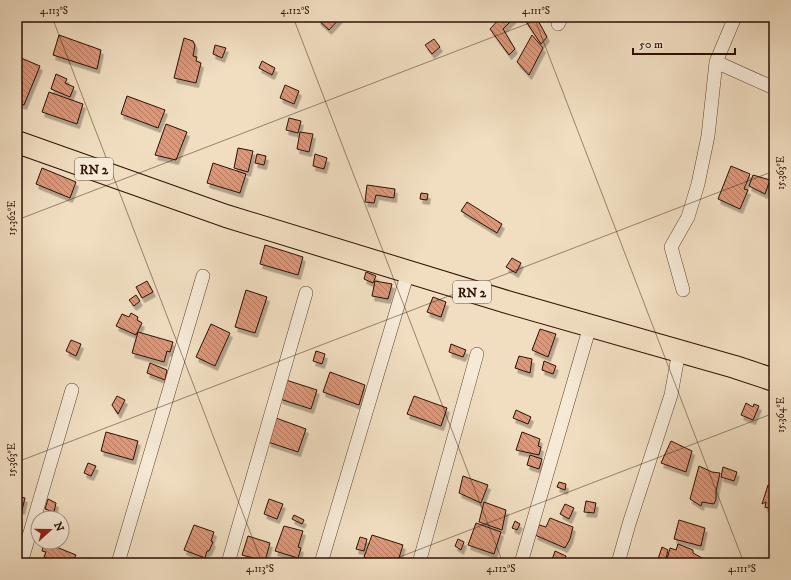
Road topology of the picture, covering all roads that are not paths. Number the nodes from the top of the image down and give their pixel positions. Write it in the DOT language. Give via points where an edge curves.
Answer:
graph roads {
  1 [pos="735,17"];
  2 [pos="716,62"];
  3 [pos="774,88"];
  4 [pos="17,142"];
  5 [pos="408,272"];
  6 [pos="202,276"];
  7 [pos="683,290"];
  8 [pos="306,293"];
  9 [pos="590,326"];
  10 [pos="679,351"];
  11 [pos="477,354"];
  12 [pos="774,380"];
  13 [pos="72,390"];
  14 [pos="21,563"];
  15 [pos="118,563"];
  16 [pos="228,563"];
  17 [pos="320,563"];
  18 [pos="419,563"];
  19 [pos="521,563"];
  20 [pos="618,563"];
  1 -- 2 [label="street"];
  2 -- 3 [label="street"];
  2 -- 7 [label="street" via="708,136 698,184 688,217 671,247"];
  4 -- 5 [label="highway, RN 2" via="226,216"];
  5 -- 9 [label="highway, RN 2"];
  5 -- 17 [label="street"];
  6 -- 15 [label="street"];
  8 -- 16 [label="street"];
  9 -- 10 [label="highway, RN 2"];
  9 -- 19 [label="street"];
  10 -- 12 [label="highway, RN 2"];
  10 -- 20 [label="street" via="671,394"];
  11 -- 18 [label="street"];
  13 -- 14 [label="street"];
}
